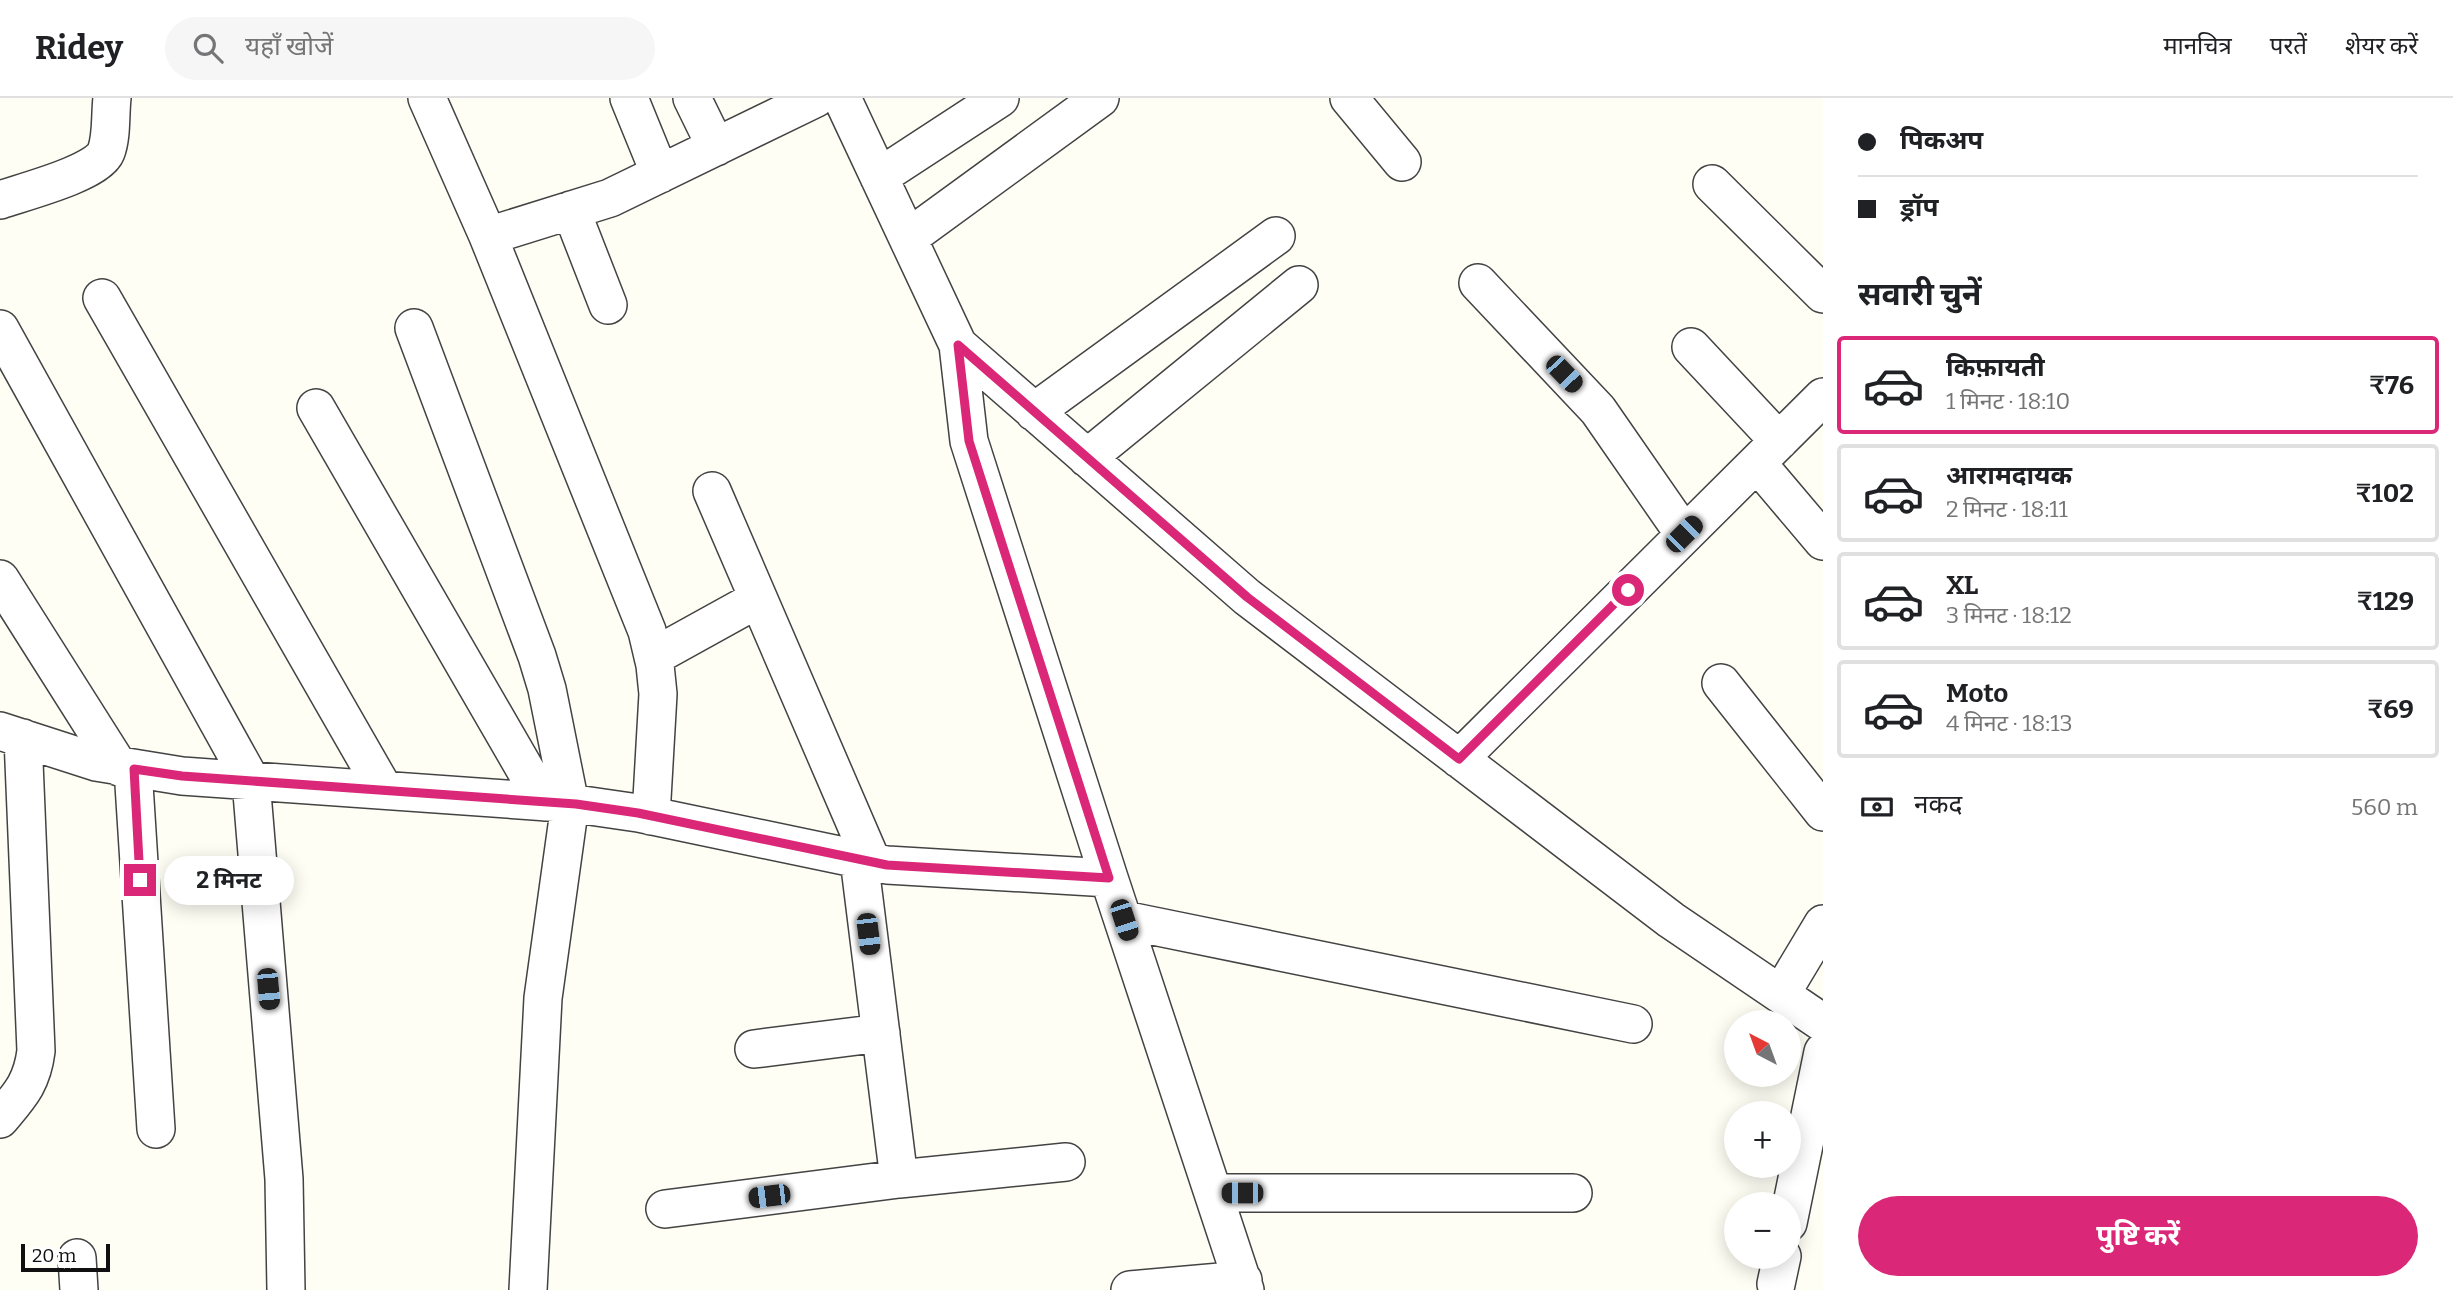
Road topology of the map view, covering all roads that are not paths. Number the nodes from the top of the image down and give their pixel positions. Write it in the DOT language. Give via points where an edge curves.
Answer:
graph roads {
  1 [pos="112,98"];
  2 [pos="427,98"];
  3 [pos="629,98"];
  4 [pos="692,98"];
  5 [pos="816,98"];
  6 [pos="842,98"];
  7 [pos="1000,98"];
  8 [pos="1100,98"];
  9 [pos="1349,98"];
  10 [pos="716,147"];
  11 [pos="1402,162"];
  12 [pos="660,174"];
  13 [pos="879,177"];
  14 [pos="1712,184"];
  15 [pos="0,200"];
  16 [pos="572,210"];
  17 [pos="488,236"];
  18 [pos="1276,236"];
  19 [pos="908,238"];
  20 [pos="1478,283"];
  21 [pos="1299,285"];
  22 [pos="1823,294"];
  23 [pos="102,298"];
  24 [pos="608,305"];
  25 [pos="414,328"];
  26 [pos="0,329"];
  27 [pos="958,345"];
  28 [pos="1691,347"];
  29 [pos="1823,397"];
  30 [pos="316,408"];
  31 [pos="1034,412"];
  32 [pos="1768,452"];
  33 [pos="1087,457"];
  34 [pos="712,491"];
  35 [pos="1684,534"];
  36 [pos="1823,541"];
  37 [pos="0,579"];
  38 [pos="758,598"];
  39 [pos="653,657"];
  40 [pos="1721,683"];
  41 [pos="11,735"];
  42 [pos="1459,759"];
  43 [pos="126,768"];
  44 [pos="251,781"];
  45 [pos="384,790"];
  46 [pos="557,803"];
  47 [pos="1823,811"];
  48 [pos="651,816"];
  49 [pos="865,861"];
  50 [pos="1109,878"];
  51 [pos="1124,920"];
  52 [pos="1823,924"];
  53 [pos="1781,994"];
  54 [pos="1823,1023"];
  55 [pos="1633,1024"];
  56 [pos="881,1033"];
  57 [pos="754,1049"];
  58 [pos="1823,1052"];
  59 [pos="0,1119"];
  60 [pos="156,1129"];
  61 [pos="1066,1162"];
  62 [pos="899,1179"];
  63 [pos="1214,1192"];
  64 [pos="1794,1192"];
  65 [pos="1573,1193"];
  66 [pos="665,1209"];
  67 [pos="1244,1285"];
  68 [pos="286,1290"];
  69 [pos="528,1290"];
  70 [pos="1130,1290"];
  1 -- 15 [label="street" via="106,152 100,162"];
  2 -- 17 [label="street"];
  3 -- 12 [label="street"];
  4 -- 10 [label="street"];
  5 -- 10 [label="street"];
  6 -- 13 [label="street"];
  7 -- 13 [label="street"];
  8 -- 19 [label="street"];
  9 -- 11 [label="street"];
  10 -- 12 [label="street"];
  12 -- 16 [label="street"];
  13 -- 19 [label="street"];
  14 -- 22 [label="street"];
  16 -- 17 [label="street"];
  16 -- 24 [label="street"];
  17 -- 39 [label="street"];
  18 -- 31 [label="street"];
  19 -- 27 [label="street"];
  20 -- 35 [label="street" via="1598,410"];
  21 -- 33 [label="street"];
  23 -- 45 [label="street"];
  25 -- 46 [label="street" via="547,689"];
  26 -- 44 [label="street"];
  27 -- 31 [label="street"];
  27 -- 50 [label="street" via="969,441"];
  28 -- 32 [label="street"];
  29 -- 32 [label="street"];
  30 -- 46 [label="street"];
  31 -- 33 [label="street"];
  32 -- 35 [label="street"];
  32 -- 36 [label="street"];
  33 -- 42 [label="street" via="1247,597"];
  34 -- 38 [label="street"];
  35 -- 42 [label="street"];
  37 -- 43 [label="street"];
  38 -- 39 [label="street"];
  38 -- 49 [label="street"];
  39 -- 48 [label="street" via="658,694"];
  40 -- 47 [label="street"];
  41 -- 43 [label="street"];
  41 -- 59 [label="street" via="36,1051 23,1092"];
  42 -- 53 [label="street" via="1671,920"];
  43 -- 44 [label="street"];
  43 -- 60 [label="street"];
  44 -- 45 [label="street"];
  44 -- 68 [label="street" via="283,1167"];
  45 -- 46 [label="street"];
  46 -- 48 [label="street"];
  46 -- 69 [label="street"];
  48 -- 49 [label="street"];
  49 -- 50 [label="street"];
  49 -- 56 [label="street"];
  50 -- 51 [label="street"];
  51 -- 55 [label="street"];
  51 -- 63 [label="street"];
  52 -- 53 [label="street"];
  53 -- 54 [label="street"];
  56 -- 57 [label="street"];
  56 -- 62 [label="street"];
  58 -- 64 [label="street"];
  61 -- 62 [label="street"];
  62 -- 66 [label="street"];
  63 -- 65 [label="street"];
  63 -- 67 [label="street"];
  67 -- 70 [label="street"];
}
